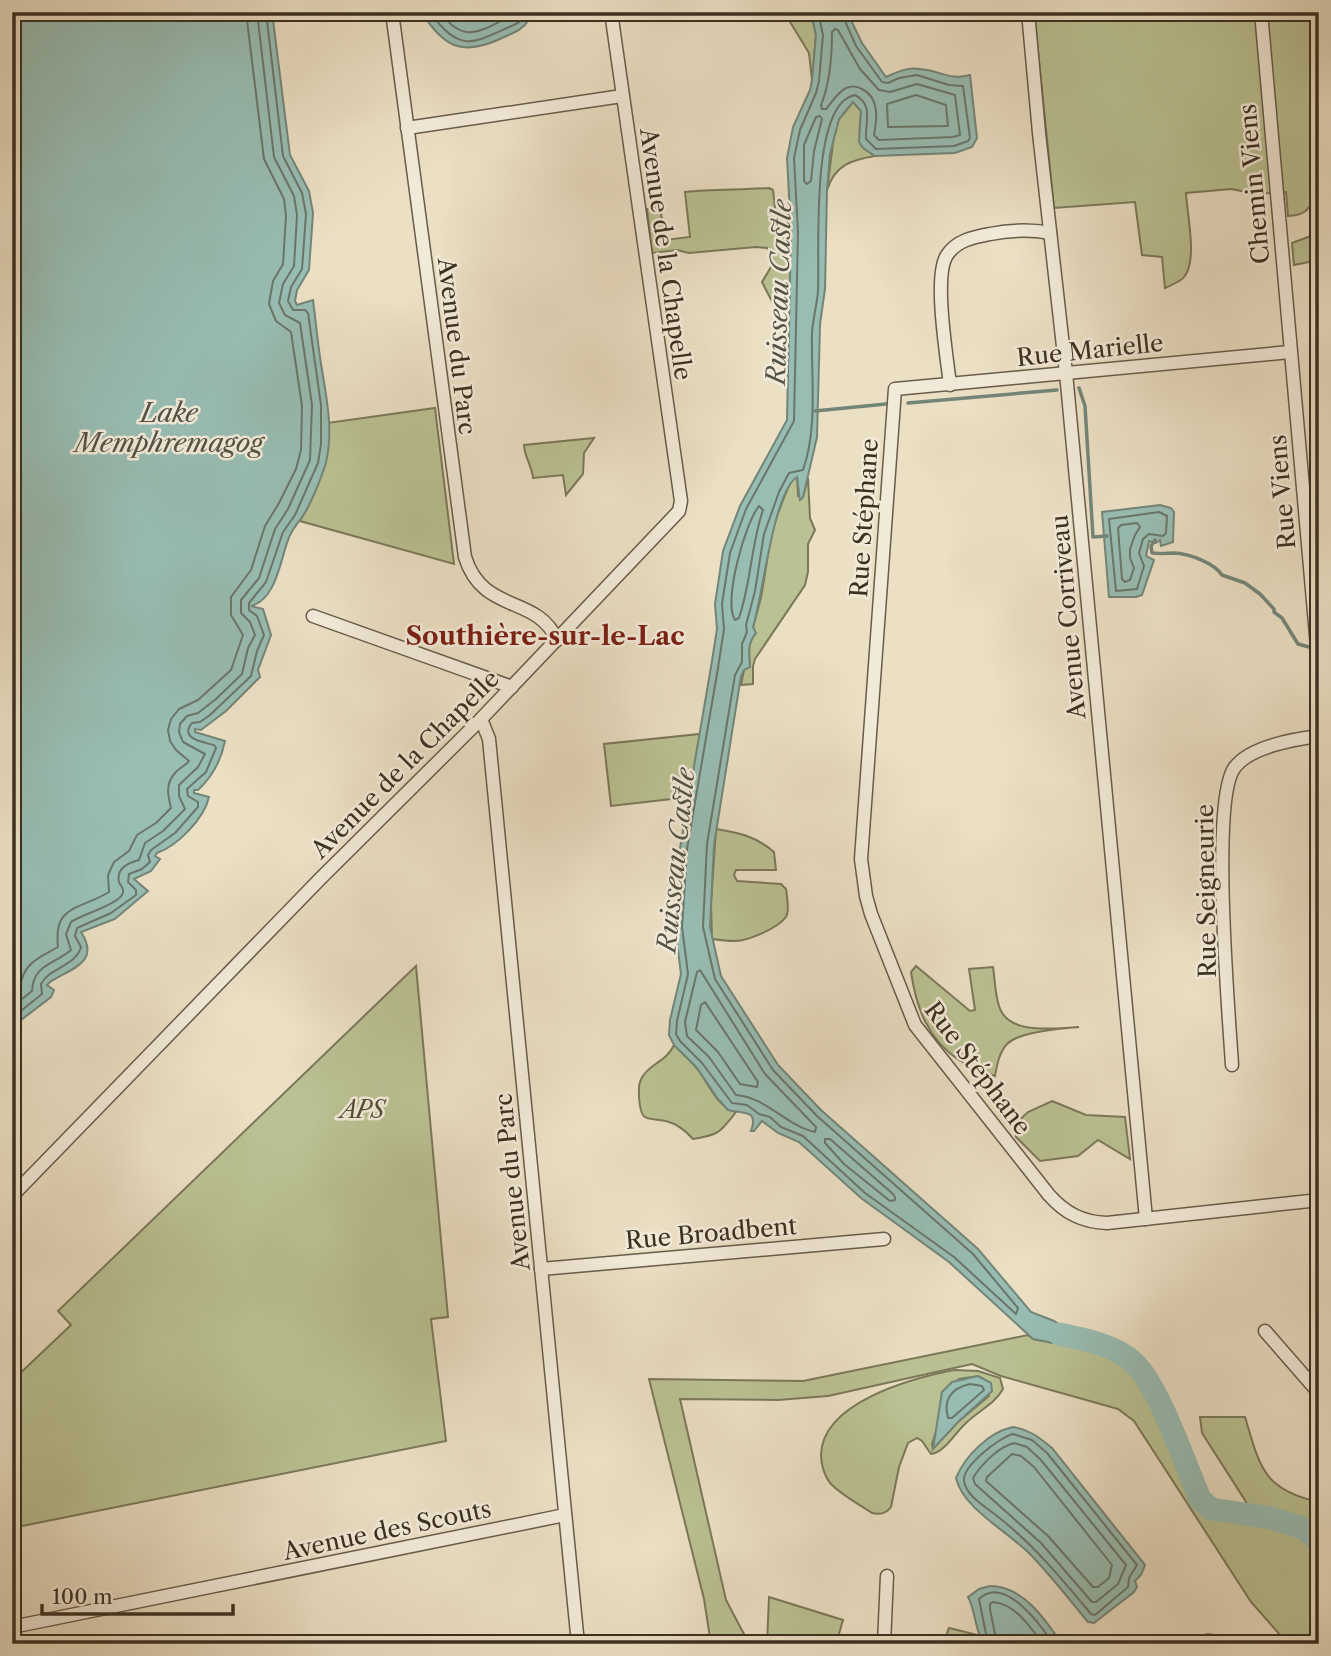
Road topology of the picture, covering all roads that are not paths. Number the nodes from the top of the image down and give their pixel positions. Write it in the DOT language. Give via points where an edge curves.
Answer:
graph roads {
  1 [pos="392,12"];
  2 [pos="611,12"];
  3 [pos="1028,12"];
  4 [pos="1261,12"];
  5 [pos="622,96"];
  6 [pos="407,128"];
  7 [pos="1050,233"];
  8 [pos="1290,352"];
  9 [pos="1066,373"];
  10 [pos="950,385"];
  11 [pos="895,389"];
  12 [pos="1312,525"];
  13 [pos="313,616"];
  14 [pos="557,639"];
  15 [pos="1319,670"];
  16 [pos="512,687"];
  17 [pos="481,719"];
  18 [pos="1319,736"];
  19 [pos="1232,1065"];
  20 [pos="12,1196"];
  21 [pos="1319,1200"];
  22 [pos="1146,1219"];
  23 [pos="884,1239"];
  24 [pos="541,1269"];
  25 [pos="1265,1331"];
  26 [pos="1319,1393"];
  27 [pos="565,1515"];
  28 [pos="887,1576"];
  29 [pos="12,1627"];
  30 [pos="578,1644"];
  31 [pos="884,1644"];
  1 -- 6 [label="street, Avenue du Parc"];
  2 -- 5 [label="street, Avenue de la Chapelle"];
  3 -- 7 [label="street, Avenue Corriveau"];
  4 -- 8 [label="street, Chemin Viens"];
  5 -- 6 [label="street"];
  5 -- 14 [label="street, Avenue de la Chapelle" via="680,506 676,516"];
  6 -- 14 [label="street, Avenue du Parc" via="465,557 481,587 537,614"];
  7 -- 9 [label="street, Avenue Corriveau"];
  7 -- 10 [label="street" via="1014,230 971,238 947,255 941,284"];
  8 -- 9 [label="street, Rue Marielle"];
  8 -- 12 [label="street, Rue Viens"];
  9 -- 10 [label="street, Rue Marielle"];
  9 -- 22 [label="street, Avenue Corriveau"];
  10 -- 11 [label="street, Rue Marielle"];
  11 -- 22 [label="street, Rue Stéphane" via="861,841 869,905 920,1031 1058,1205 1093,1222"];
  12 -- 15 [label="street, Rue Viens"];
  13 -- 16 [label="street"];
  14 -- 16 [label="street, Avenue de la Chapelle"];
  16 -- 17 [label="street, Avenue de la Chapelle"];
  17 -- 20 [label="street, Avenue de la Chapelle"];
  17 -- 24 [label="street, Avenue du Parc" via="489,739"];
  18 -- 19 [label="street, Rue Seigneurie" via="1249,755 1236,765 1228,780 1222,848"];
  21 -- 22 [label="street, Rue Stéphane"];
  23 -- 24 [label="street, Rue Broadbent"];
  24 -- 27 [label="street, Avenue du Parc"];
  25 -- 26 [label="street"];
  27 -- 29 [label="street, Avenue des Scouts"];
  27 -- 30 [label="street, Avenue du Parc"];
  28 -- 31 [label="street"];
}
